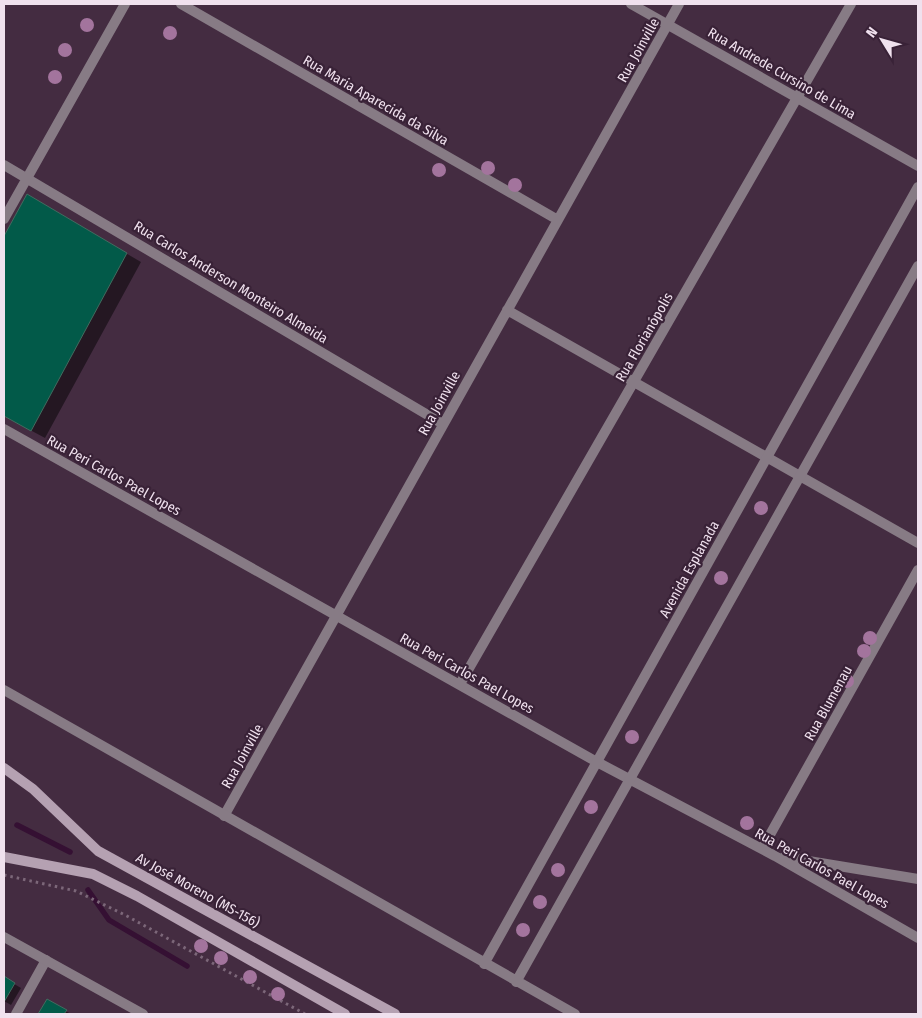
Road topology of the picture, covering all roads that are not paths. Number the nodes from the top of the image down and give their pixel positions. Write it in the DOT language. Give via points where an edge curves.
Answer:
graph roads {
  1 [pos="125,4"];
  2 [pos="181,4"];
  3 [pos="631,4"];
  4 [pos="680,4"];
  5 [pos="851,4"];
  6 [pos="668,24"];
  7 [pos="798,98"];
  8 [pos="4,165"];
  9 [pos="918,166"];
  10 [pos="27,178"];
  11 [pos="918,187"];
  12 [pos="4,219"];
  13 [pos="558,220"];
  14 [pos="918,266"];
  15 [pos="507,310"];
  16 [pos="634,381"];
  17 [pos="443,424"];
  18 [pos="4,429"];
  19 [pos="767,458"];
  20 [pos="801,477"];
  21 [pos="918,543"];
  22 [pos="918,570"];
  23 [pos="336,616"];
  24 [pos="460,684"];
  25 [pos="4,690"];
  26 [pos="597,762"];
  27 [pos="4,768"];
  28 [pos="629,780"];
  29 [pos="224,816"];
  30 [pos="762,849"];
  31 [pos="775,856"];
  32 [pos="4,857"];
  33 [pos="918,879"];
  34 [pos="4,937"];
  35 [pos="918,938"];
  36 [pos="46,960"];
  37 [pos="484,964"];
  38 [pos="516,982"];
  39 [pos="16,1014"];
  40 [pos="143,1014"];
  41 [pos="345,1014"];
  42 [pos="395,1014"];
  43 [pos="575,1014"];
  1 -- 10 [label="street"];
  2 -- 13 [label="street, Rua Maria Aparecida da Silva"];
  3 -- 6 [label="street, Rua Andrede Cursino de Lima"];
  4 -- 6 [label="street, Rua Joinville"];
  5 -- 7 [label="street, Rua Florianópolis"];
  6 -- 7 [label="street, Rua Andrede Cursino de Lima"];
  6 -- 13 [label="street, Rua Joinville"];
  7 -- 9 [label="street, Rua Andrede Cursino de Lima"];
  7 -- 16 [label="street, Rua Florianópolis"];
  8 -- 10 [label="street, Rua Carlos Anderson Monteiro Almeida"];
  10 -- 12 [label="street"];
  10 -- 17 [label="street, Rua Carlos Anderson Monteiro Almeida"];
  11 -- 19 [label="street, Avenida Esplanada"];
  13 -- 15 [label="street, Rua Joinville"];
  14 -- 20 [label="street"];
  15 -- 16 [label="street"];
  15 -- 17 [label="street, Rua Joinville"];
  16 -- 19 [label="street"];
  16 -- 24 [label="street, Rua Florianópolis"];
  17 -- 23 [label="street, Rua Joinville"];
  18 -- 23 [label="street, Rua Peri Carlos Pael Lopes"];
  19 -- 20 [label="street"];
  19 -- 26 [label="street, Avenida Esplanada"];
  20 -- 21 [label="street"];
  20 -- 28 [label="street"];
  22 -- 30 [label="street, Rua Blumenau"];
  23 -- 24 [label="street, Rua Peri Carlos Pael Lopes"];
  23 -- 29 [label="street, Rua Joinville"];
  24 -- 26 [label="street, Rua Peri Carlos Pael Lopes"];
  25 -- 29 [label="street"];
  26 -- 28 [label="street, Rua Peri Carlos Pael Lopes"];
  26 -- 37 [label="street, Avenida Esplanada"];
  27 -- 42 [label="main road, Av José Moreno (MS-156)" via="33,789 98,851"];
  28 -- 30 [label="street, Rua Peri Carlos Pael Lopes"];
  28 -- 38 [label="street"];
  29 -- 37 [label="street"];
  30 -- 31 [label="street, Rua Peri Carlos Pael Lopes"];
  31 -- 33 [label="street"];
  31 -- 35 [label="street, Rua Peri Carlos Pael Lopes"];
  32 -- 41 [label="main road" via="93,874"];
  34 -- 36 [label="street"];
  36 -- 39 [label="street"];
  36 -- 40 [label="street"];
  37 -- 38 [label="street"];
  38 -- 43 [label="street"];
}
